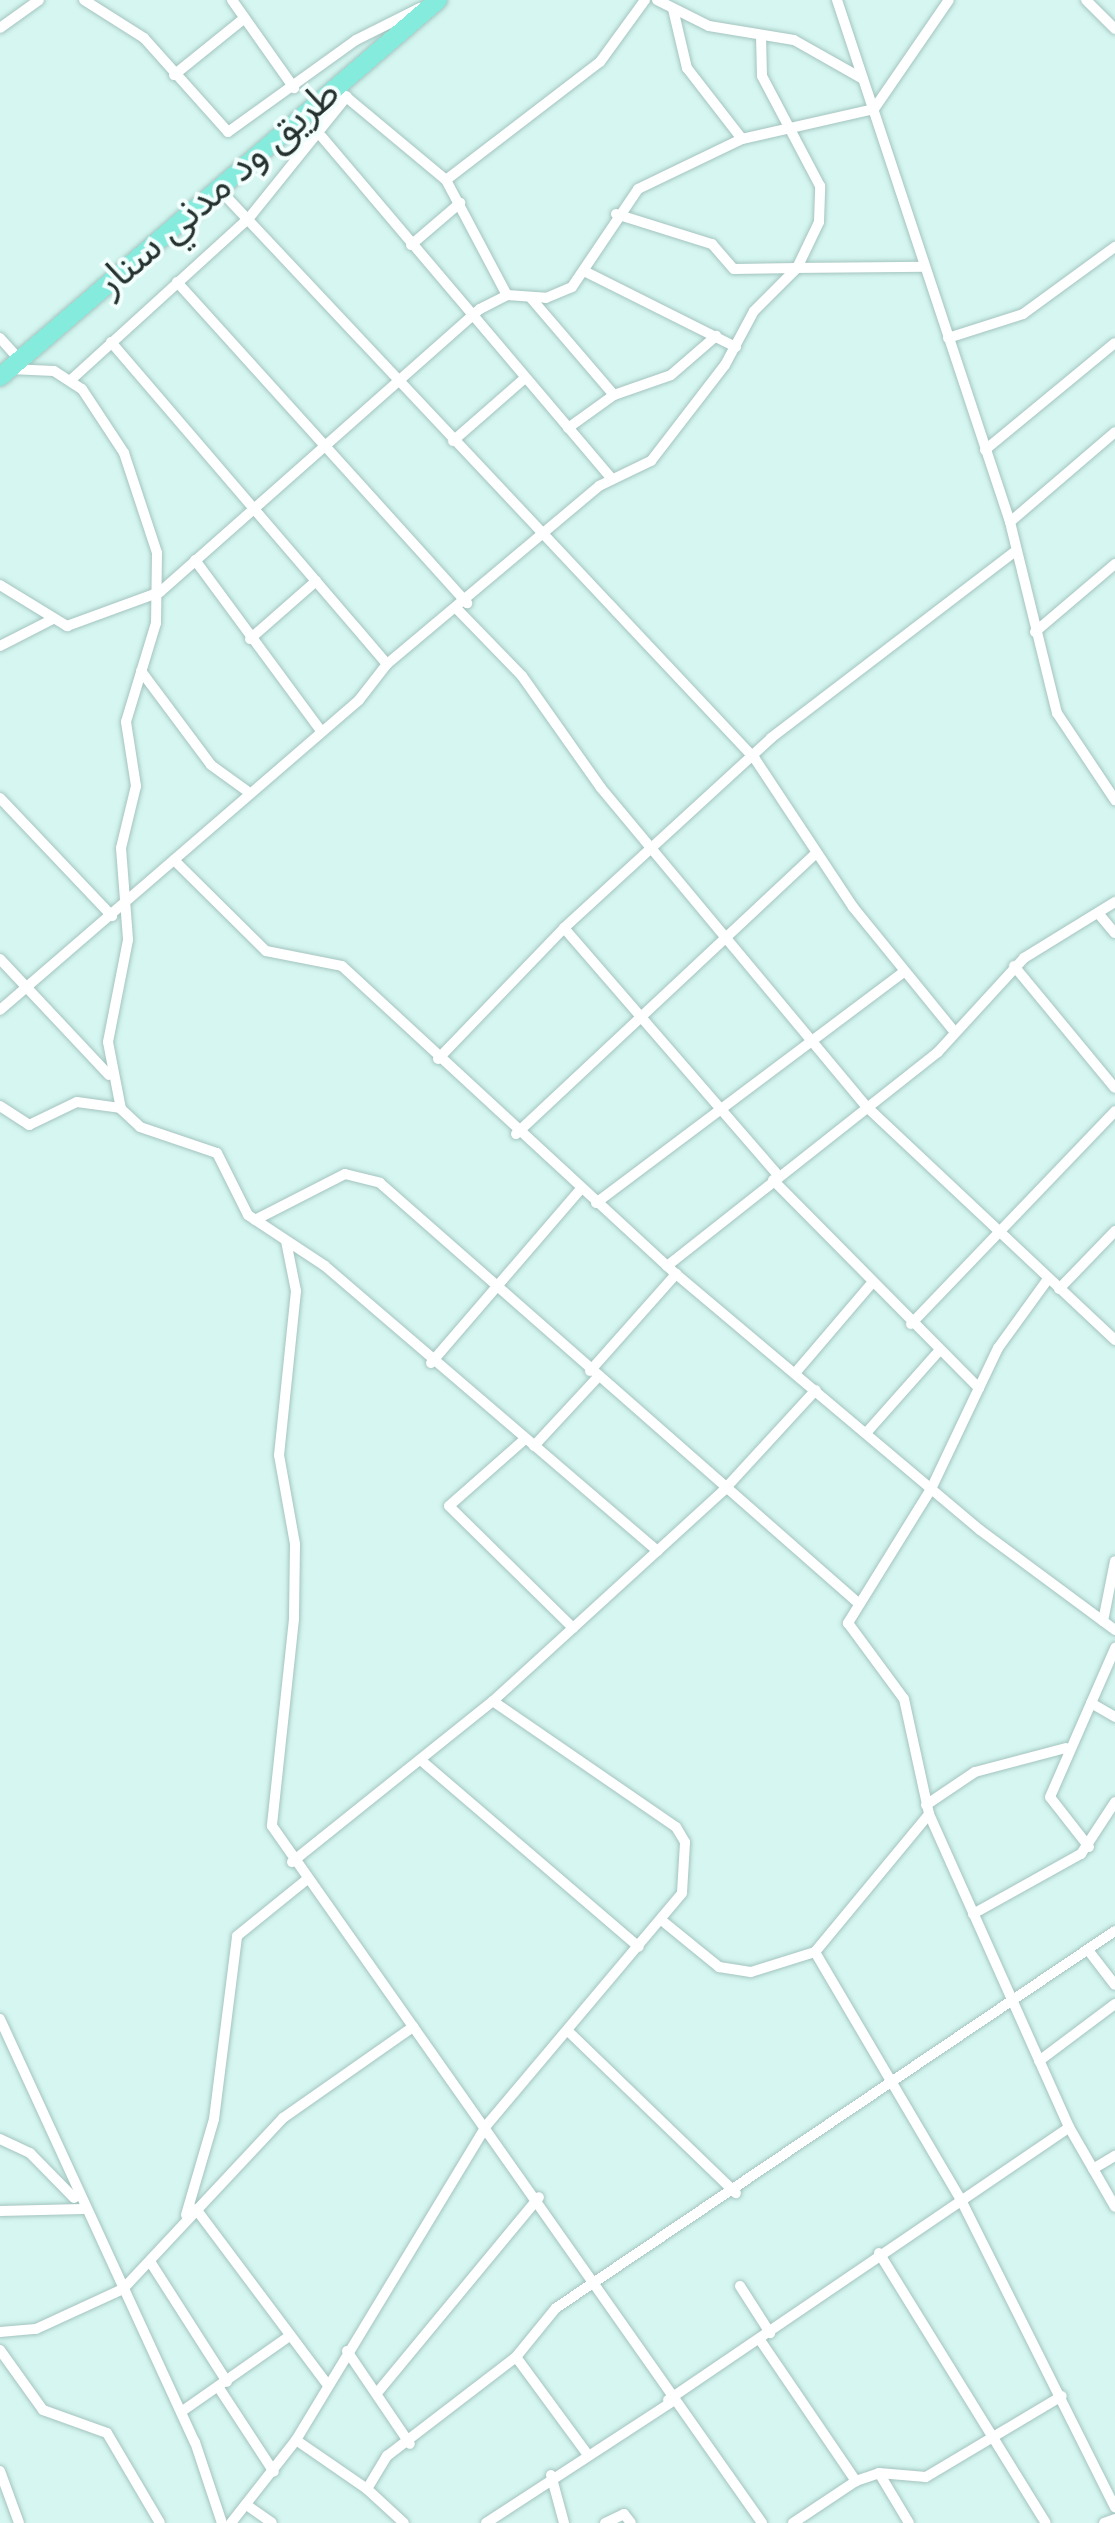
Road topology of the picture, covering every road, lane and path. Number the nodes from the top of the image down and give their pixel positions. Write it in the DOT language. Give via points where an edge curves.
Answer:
graph roads {
  1 [pos="39,0"];
  2 [pos="86,0"];
  3 [pos="438,0"];
  4 [pos="645,0"];
  5 [pos="657,0"];
  6 [pos="836,0"];
  7 [pos="949,0"];
  8 [pos="1086,0"];
  9 [pos="234,2"];
  10 [pos="673,8"];
  11 [pos="241,20"];
  12 [pos="0,28"];
  13 [pos="1115,29"];
  14 [pos="761,36"];
  15 [pos="174,75"];
  16 [pos="864,79"];
  17 [pos="294,88"];
  18 [pos="341,92"];
  19 [pos="874,109"];
  20 [pos="788,129"];
  21 [pos="322,137"];
  22 [pos="742,139"];
  23 [pos="446,180"];
  24 [pos="219,189"];
  25 [pos="460,202"];
  26 [pos="616,214"];
  27 [pos="249,218"];
  28 [pos="411,245"];
  29 [pos="1115,246"];
  30 [pos="924,266"];
  31 [pos="797,268"];
  32 [pos="584,271"];
  33 [pos="177,282"];
  34 [pos="507,294"];
  35 [pos="530,297"];
  36 [pos="470,317"];
  37 [pos="716,336"];
  38 [pos="0,338"];
  39 [pos="948,338"];
  40 [pos="112,342"];
  41 [pos="1115,343"];
  42 [pos="736,346"];
  43 [pos="10,368"];
  44 [pos="73,378"];
  45 [pos="525,378"];
  46 [pos="401,383"];
  47 [pos="614,395"];
  48 [pos="568,428"];
  49 [pos="1115,432"];
  50 [pos="453,441"];
  51 [pos="326,447"];
  52 [pos="985,450"];
  53 [pos="611,478"];
  54 [pos="252,508"];
  55 [pos="1010,522"];
  56 [pos="541,538"];
  57 [pos="1016,551"];
  58 [pos="195,560"];
  59 [pos="1115,564"];
  60 [pos="316,581"];
  61 [pos="0,585"];
  62 [pos="160,592"];
  63 [pos="463,606"];
  64 [pos="51,620"];
  65 [pos="1036,632"];
  66 [pos="250,639"];
  67 [pos="0,646"];
  68 [pos="387,664"];
  69 [pos="140,672"];
  70 [pos="321,731"];
  71 [pos="755,760"];
  72 [pos="1115,778"];
  73 [pos="1103,786"];
  74 [pos="247,791"];
  75 [pos="0,798"];
  76 [pos="1115,800"];
  77 [pos="651,850"];
  78 [pos="816,852"];
  79 [pos="174,860"];
  80 [pos="1115,902"];
  81 [pos="124,906"];
  82 [pos="1098,913"];
  83 [pos="112,916"];
  84 [pos="564,928"];
  85 [pos="1115,933"];
  86 [pos="723,937"];
  87 [pos="0,959"];
  88 [pos="1014,966"];
  89 [pos="905,971"];
  90 [pos="27,985"];
  91 [pos="0,1010"];
  92 [pos="640,1014"];
  93 [pos="952,1029"];
  94 [pos="814,1038"];
  95 [pos="438,1060"];
  96 [pos="110,1076"];
  97 [pos="1115,1088"];
  98 [pos="722,1104"];
  99 [pos="0,1106"];
  100 [pos="868,1108"];
  101 [pos="121,1109"];
  102 [pos="1115,1110"];
  103 [pos="516,1134"];
  104 [pos="776,1178"];
  105 [pos="580,1190"];
  106 [pos="596,1204"];
  107 [pos="254,1220"];
  108 [pos="996,1230"];
  109 [pos="1115,1232"];
  110 [pos="285,1239"];
  111 [pos="671,1270"];
  112 [pos="1048,1279"];
  113 [pos="872,1283"];
  114 [pos="495,1284"];
  115 [pos="1060,1289"];
  116 [pos="911,1324"];
  117 [pos="1115,1340"];
  118 [pos="938,1352"];
  119 [pos="431,1362"];
  120 [pos="796,1372"];
  121 [pos="594,1375"];
  122 [pos="979,1388"];
  123 [pos="816,1390"];
  124 [pos="867,1432"];
  125 [pos="529,1443"];
  126 [pos="931,1489"];
  127 [pos="723,1491"];
  128 [pos="658,1551"];
  129 [pos="1115,1562"];
  130 [pos="858,1602"];
  131 [pos="1103,1621"];
  132 [pos="573,1628"];
  133 [pos="1115,1630"];
  134 [pos="1115,1648"];
  135 [pos="493,1700"];
  136 [pos="1091,1703"];
  137 [pos="1115,1717"];
  138 [pos="1066,1748"];
  139 [pos="424,1762"];
  140 [pos="1115,1802"];
  141 [pos="928,1809"];
  142 [pos="1089,1847"];
  143 [pos="292,1862"];
  144 [pos="306,1881"];
  145 [pos="973,1914"];
  146 [pos="664,1923"];
  147 [pos="1115,1931"];
  148 [pos="639,1947"];
  149 [pos="1088,1950"];
  150 [pos="816,1952"];
  151 [pos="1115,1985"];
  152 [pos="1011,2004"];
  153 [pos="1115,2004"];
  154 [pos="0,2019"];
  155 [pos="413,2027"];
  156 [pos="569,2032"];
  157 [pos="1039,2061"];
  158 [pos="897,2082"];
  159 [pos="486,2126"];
  160 [pos="1069,2127"];
  161 [pos="0,2139"];
  162 [pos="1115,2156"];
  163 [pos="1093,2169"];
  164 [pos="736,2193"];
  165 [pos="539,2197"];
  166 [pos="960,2198"];
  167 [pos="81,2205"];
  168 [pos="1115,2208"];
  169 [pos="196,2209"];
  170 [pos="0,2212"];
  171 [pos="184,2221"];
  172 [pos="880,2252"];
  173 [pos="151,2263"];
  174 [pos="740,2286"];
  175 [pos="123,2289"];
  176 [pos="594,2292"];
  177 [pos="0,2332"];
  178 [pos="288,2336"];
  179 [pos="765,2337"];
  180 [pos="0,2350"];
  181 [pos="347,2351"];
  182 [pos="516,2357"];
  183 [pos="327,2384"];
  184 [pos="223,2385"];
  185 [pos="378,2394"];
  186 [pos="1062,2396"];
  187 [pos="669,2401"];
  188 [pos="181,2412"];
  189 [pos="992,2436"];
  190 [pos="296,2440"];
  191 [pos="410,2444"];
  192 [pos="585,2450"];
  193 [pos="0,2471"];
  194 [pos="274,2472"];
  195 [pos="879,2473"];
  196 [pos="552,2475"];
  197 [pos="856,2481"];
  198 [pos="367,2488"];
  199 [pos="248,2506"];
  200 [pos="1115,2508"];
  201 [pos="1115,2519"];
  202 [pos="19,2523"];
  203 [pos="160,2523"];
  204 [pos="222,2523"];
  205 [pos="230,2523"];
  206 [pos="272,2523"];
  207 [pos="404,2523"];
  208 [pos="486,2523"];
  209 [pos="564,2523"];
  210 [pos="605,2523"];
  211 [pos="631,2523"];
  212 [pos="762,2523"];
  213 [pos="793,2523"];
  214 [pos="909,2523"];
  215 [pos="1046,2523"];
  216 [pos="1104,2523"];
  1 -- 12 [label="street"];
  2 -- 15 [label="street" via="144,38"];
  3 -- 17 [label="street" via="356,40"];
  3 -- 18 [label="highway, طريق ود مدني سنار"];
  4 -- 23 [label="street" via="600,62"];
  5 -- 10 [label="street"];
  6 -- 16 [label="street"];
  7 -- 19 [label="street"];
  8 -- 13 [label="street"];
  9 -- 11 [label="street"];
  10 -- 14 [label="street"];
  10 -- 22 [label="street" via="687,68"];
  11 -- 15 [label="street"];
  11 -- 17 [label="street"];
  14 -- 16 [label="street" via="812,48"];
  14 -- 20 [label="street" via="762,76"];
  15 -- 17 [label="street" via="228,132"];
  16 -- 19 [label="street"];
  18 -- 21 [label="street"];
  18 -- 23 [label="street"];
  18 -- 24 [label="highway, طريق ود مدني سنار"];
  19 -- 20 [label="street"];
  19 -- 30 [label="street"];
  20 -- 22 [label="street"];
  20 -- 31 [label="street" via="816,172 822,204"];
  21 -- 27 [label="street"];
  21 -- 28 [label="street"];
  22 -- 26 [label="street" via="671,168"];
  23 -- 25 [label="street"];
  24 -- 27 [label="street"];
  24 -- 43 [label="highway, طريق ود مدني سنار"];
  25 -- 28 [label="street"];
  25 -- 34 [label="street"];
  26 -- 31 [label="street" via="712,244 734,269"];
  26 -- 32 [label="street"];
  27 -- 33 [label="street"];
  27 -- 46 [label="street"];
  28 -- 36 [label="street"];
  29 -- 39 [label="street" via="1022,314"];
  30 -- 31 [label="street"];
  30 -- 39 [label="street"];
  31 -- 42 [label="street" via="754,311"];
  32 -- 35 [label="street" via="561,295"];
  32 -- 37 [label="street"];
  33 -- 40 [label="street"];
  33 -- 51 [label="street"];
  34 -- 35 [label="street"];
  34 -- 36 [label="street"];
  35 -- 47 [label="street"];
  36 -- 45 [label="street"];
  36 -- 46 [label="street"];
  37 -- 42 [label="street"];
  37 -- 47 [label="street" via="670,375"];
  38 -- 43 [label="street"];
  39 -- 52 [label="street"];
  40 -- 44 [label="street"];
  40 -- 54 [label="street"];
  41 -- 52 [label="street"];
  42 -- 53 [label="street" via="651,462"];
  43 -- 44 [label="street"];
  44 -- 62 [label="street" via="124,454 154,538"];
  45 -- 48 [label="street"];
  45 -- 50 [label="street"];
  46 -- 50 [label="street"];
  46 -- 51 [label="street"];
  47 -- 48 [label="street"];
  48 -- 53 [label="street"];
  49 -- 55 [label="street"];
  50 -- 56 [label="street"];
  51 -- 54 [label="street"];
  51 -- 63 [label="street"];
  52 -- 55 [label="street"];
  53 -- 56 [label="street"];
  54 -- 58 [label="street"];
  54 -- 60 [label="street"];
  55 -- 57 [label="street"];
  56 -- 63 [label="street"];
  56 -- 71 [label="street"];
  57 -- 65 [label="street"];
  57 -- 71 [label="street"];
  58 -- 62 [label="street"];
  58 -- 66 [label="street"];
  59 -- 65 [label="street"];
  60 -- 66 [label="street"];
  60 -- 68 [label="street"];
  61 -- 64 [label="street"];
  62 -- 64 [label="street" via="92,621"];
  62 -- 69 [label="street"];
  63 -- 68 [label="street"];
  63 -- 77 [label="street" via="580,749"];
  64 -- 67 [label="street"];
  65 -- 73 [label="street" via="1057,714"];
  66 -- 70 [label="street"];
  68 -- 70 [label="street"];
  69 -- 74 [label="street" via="210,765"];
  69 -- 81 [label="street" via="126,722 136,786 121,848"];
  70 -- 74 [label="street"];
  71 -- 77 [label="street"];
  71 -- 78 [label="street"];
  72 -- 73 [label="street"];
  73 -- 76 [label="street"];
  74 -- 79 [label="street"];
  75 -- 83 [label="street"];
  77 -- 84 [label="street"];
  77 -- 86 [label="street"];
  78 -- 86 [label="street"];
  78 -- 89 [label="street"];
  79 -- 81 [label="street"];
  79 -- 95 [label="street" via="266,951 342,966"];
  80 -- 82 [label="street"];
  81 -- 83 [label="street"];
  81 -- 96 [label="street" via="128,940 110,1008"];
  82 -- 85 [label="street"];
  82 -- 88 [label="street"];
  83 -- 90 [label="street"];
  84 -- 92 [label="street"];
  84 -- 95 [label="street"];
  86 -- 92 [label="street"];
  86 -- 94 [label="street"];
  87 -- 90 [label="street"];
  88 -- 93 [label="street"];
  88 -- 97 [label="street"];
  89 -- 93 [label="street"];
  89 -- 94 [label="street"];
  90 -- 91 [label="street"];
  90 -- 96 [label="street"];
  92 -- 98 [label="street"];
  92 -- 103 [label="street"];
  93 -- 100 [label="street"];
  94 -- 98 [label="street"];
  94 -- 100 [label="street"];
  95 -- 103 [label="street"];
  96 -- 101 [label="street"];
  98 -- 104 [label="street"];
  98 -- 106 [label="street"];
  99 -- 101 [label="street" via="29,1125 77,1102"];
  100 -- 104 [label="street"];
  100 -- 108 [label="street"];
  101 -- 107 [label="street" via="140,1127 217,1153"];
  102 -- 108 [label="street"];
  103 -- 105 [label="street"];
  104 -- 111 [label="street"];
  104 -- 113 [label="street"];
  105 -- 106 [label="street"];
  105 -- 114 [label="street"];
  106 -- 111 [label="street"];
  107 -- 110 [label="street"];
  107 -- 114 [label="street" via="330,1180 360,1175 418,1213"];
  108 -- 112 [label="street"];
  108 -- 116 [label="street"];
  109 -- 115 [label="street"];
  110 -- 119 [label="street"];
  110 -- 143 [label="street" via="296,1291 280,1455 295,1544 294,1618 269,1814"];
  111 -- 120 [label="street"];
  111 -- 121 [label="street"];
  112 -- 115 [label="street"];
  112 -- 122 [label="street"];
  113 -- 116 [label="street"];
  113 -- 120 [label="street"];
  114 -- 119 [label="street"];
  114 -- 121 [label="street"];
  115 -- 117 [label="street"];
  116 -- 118 [label="street"];
  118 -- 122 [label="street"];
  118 -- 124 [label="street"];
  119 -- 125 [label="street"];
  120 -- 123 [label="street"];
  121 -- 125 [label="street"];
  121 -- 127 [label="street"];
  122 -- 126 [label="street"];
  123 -- 124 [label="street"];
  123 -- 127 [label="street"];
  124 -- 126 [label="street"];
  125 -- 128 [label="street"];
  125 -- 132 [label="street" via="449,1506"];
  126 -- 130 [label="street"];
  126 -- 131 [label="street"];
  127 -- 128 [label="street"];
  127 -- 130 [label="street"];
  128 -- 132 [label="street"];
  129 -- 131 [label="street"];
  130 -- 141 [label="street" via="848,1623 904,1698"];
  131 -- 133 [label="street"];
  132 -- 135 [label="street"];
  134 -- 136 [label="street"];
  135 -- 139 [label="street"];
  135 -- 146 [label="street" via="682,1834 682,1893"];
  136 -- 137 [label="street"];
  136 -- 138 [label="street"];
  138 -- 141 [label="street" via="975,1772"];
  138 -- 142 [label="street" via="1050,1801"];
  139 -- 143 [label="street"];
  139 -- 148 [label="street"];
  140 -- 142 [label="street"];
  141 -- 145 [label="street"];
  141 -- 150 [label="street"];
  142 -- 145 [label="street"];
  143 -- 144 [label="street"];
  144 -- 155 [label="street"];
  144 -- 171 [label="street" via="238,1936 214,2119"];
  145 -- 152 [label="street"];
  146 -- 148 [label="street"];
  146 -- 150 [label="street" via="719,1968 751,1972"];
  147 -- 149 [label="street"];
  148 -- 156 [label="street"];
  149 -- 151 [label="street"];
  149 -- 152 [label="street"];
  150 -- 158 [label="street"];
  152 -- 157 [label="street"];
  152 -- 158 [label="street"];
  153 -- 157 [label="street"];
  154 -- 167 [label="street"];
  155 -- 159 [label="street"];
  155 -- 169 [label="street" via="283,2118"];
  156 -- 159 [label="street"];
  156 -- 164 [label="street"];
  157 -- 160 [label="street"];
  158 -- 164 [label="street"];
  158 -- 166 [label="street"];
  159 -- 165 [label="street"];
  159 -- 181 [label="street"];
  160 -- 163 [label="street"];
  160 -- 166 [label="street"];
  161 -- 167 [label="street" via="30,2153"];
  162 -- 163 [label="street"];
  163 -- 168 [label="street"];
  164 -- 176 [label="street"];
  165 -- 176 [label="street"];
  165 -- 185 [label="street"];
  166 -- 172 [label="street"];
  166 -- 186 [label="street"];
  167 -- 170 [label="street"];
  167 -- 175 [label="street"];
  169 -- 171 [label="street"];
  169 -- 178 [label="street"];
  171 -- 173 [label="street"];
  172 -- 179 [label="street"];
  172 -- 189 [label="street"];
  173 -- 175 [label="street"];
  173 -- 184 [label="street"];
  174 -- 179 [label="street"];
  175 -- 177 [label="street" via="36,2329"];
  175 -- 188 [label="street"];
  176 -- 182 [label="street" via="546,2316"];
  176 -- 187 [label="street"];
  178 -- 183 [label="street"];
  178 -- 184 [label="street"];
  179 -- 187 [label="street"];
  179 -- 197 [label="street"];
  180 -- 203 [label="street" via="48,2414 107,2433"];
  181 -- 183 [label="street"];
  181 -- 185 [label="street"];
  182 -- 191 [label="street"];
  182 -- 192 [label="street"];
  183 -- 190 [label="street"];
  184 -- 188 [label="street"];
  184 -- 194 [label="street"];
  185 -- 191 [label="street"];
  186 -- 189 [label="street"];
  186 -- 200 [label="street"];
  187 -- 192 [label="street"];
  187 -- 212 [label="street"];
  188 -- 204 [label="street"];
  189 -- 195 [label="street" via="926,2477"];
  189 -- 215 [label="street"];
  190 -- 194 [label="street"];
  190 -- 198 [label="street"];
  191 -- 198 [label="street" via="387,2456"];
  192 -- 196 [label="street"];
  193 -- 202 [label="street"];
  194 -- 199 [label="street"];
  195 -- 197 [label="street"];
  195 -- 214 [label="street"];
  196 -- 208 [label="street"];
  196 -- 209 [label="street"];
  197 -- 213 [label="street"];
  198 -- 207 [label="street"];
  199 -- 205 [label="street"];
  199 -- 206 [label="street"];
  201 -- 216 [label="street"];
  210 -- 211 [label="street" via="624,2514"];
}
